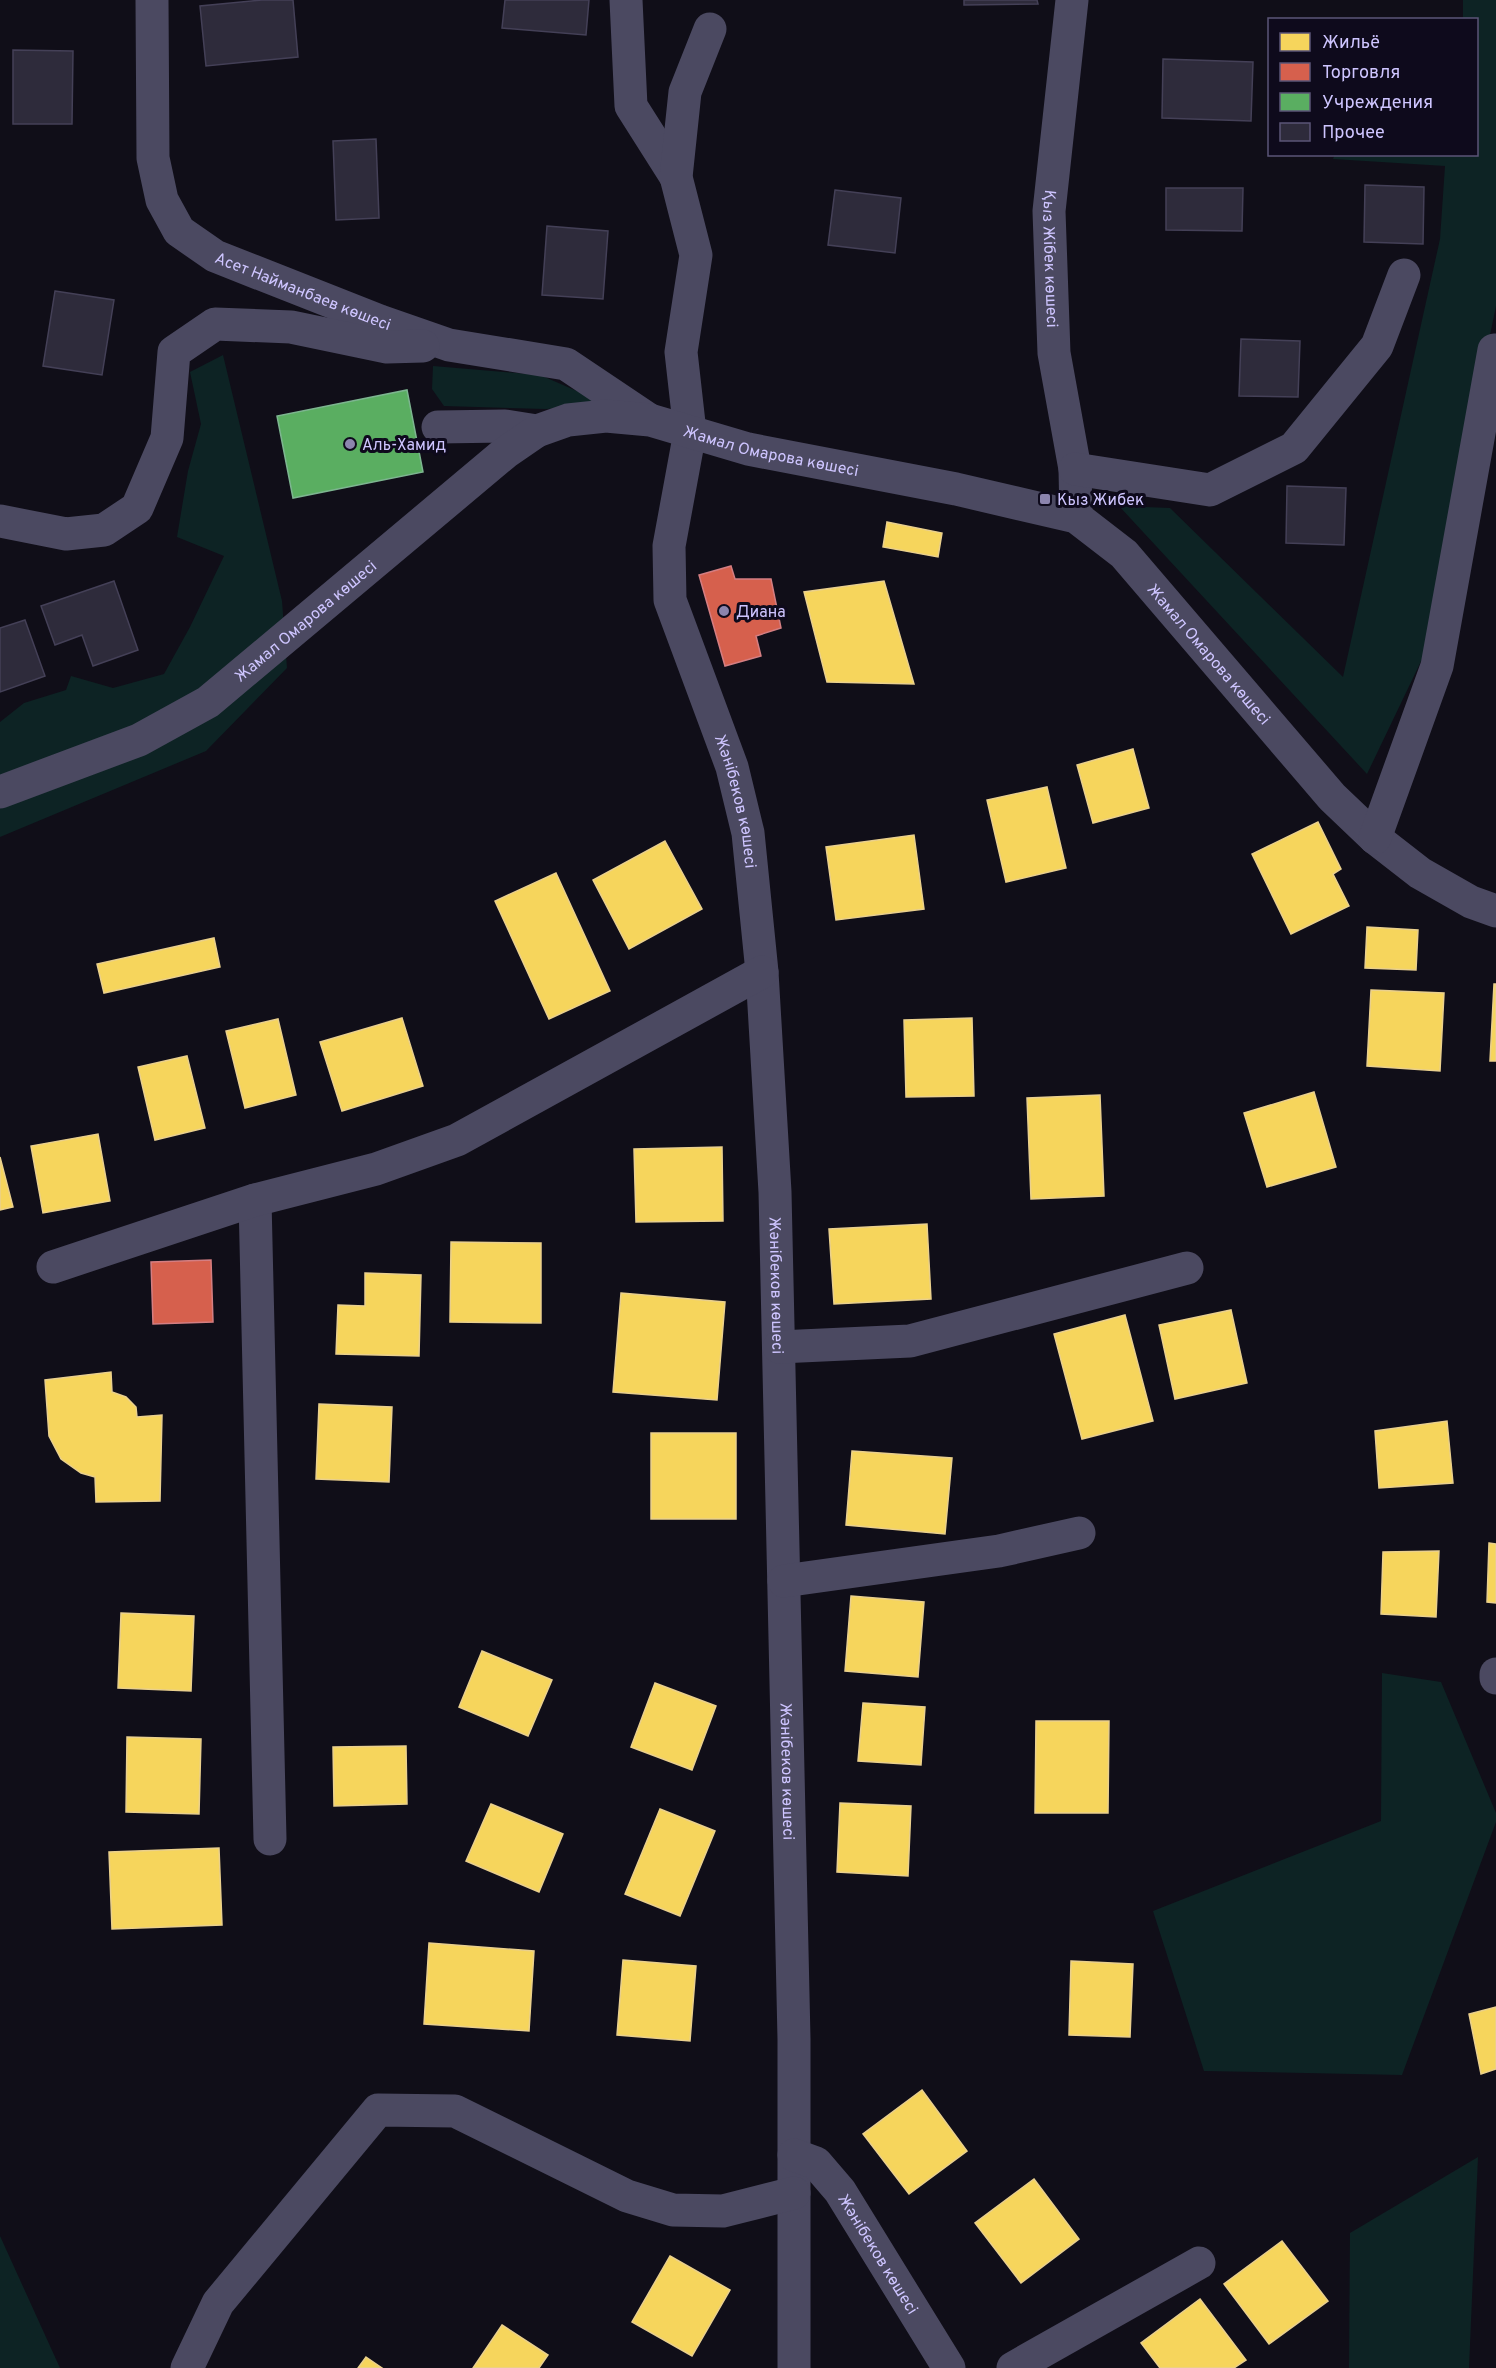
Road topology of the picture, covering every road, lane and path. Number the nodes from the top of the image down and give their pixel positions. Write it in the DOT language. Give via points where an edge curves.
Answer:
graph roads {
  1 [pos="152,0"];
  2 [pos="626,0"];
  3 [pos="1072,0"];
  4 [pos="710,29"];
  5 [pos="676,177"];
  6 [pos="1404,275"];
  7 [pos="449,345"];
  8 [pos="1494,350"];
  9 [pos="650,420"];
  10 [pos="438,427"];
  11 [pos="537,431"];
  12 [pos="690,432"];
  13 [pos="1075,470"];
  14 [pos="1076,517"];
  15 [pos="0,521"];
  16 [pos="0,792"];
  17 [pos="1375,838"];
  18 [pos="1496,910"];
  19 [pos="762,972"];
  20 [pos="255,1200"];
  21 [pos="53,1267"];
  22 [pos="1187,1268"];
  23 [pos="779,1347"];
  24 [pos="1079,1533"];
  25 [pos="784,1581"];
  26 [pos="270,1839"];
  27 [pos="794,2154"];
  28 [pos="794,2193"];
  29 [pos="1199,2263"];
  30 [pos="187,2368"];
  31 [pos="794,2368"];
  32 [pos="949,2368"];
  33 [pos="1012,2368"];
  1 -- 7 [label="street, Асет Найманбаев көшесі" via="153,158 162,200 179,231 215,256"];
  2 -- 5 [label="street" via="631,105"];
  3 -- 13 [label="street, Қыз Жібек көшесі" via="1049,211 1054,353"];
  4 -- 5 [label="street" via="685,92"];
  5 -- 12 [label="street" via="696,255 681,352"];
  6 -- 13 [label="street" via="1377,346 1294,448 1210,490"];
  7 -- 9 [label="street, Асет Найманбаев көшесі" via="566,364"];
  7 -- 15 [label="street" via="387,347 291,327 215,324 174,352 167,438 137,508 104,530 66,534"];
  8 -- 17 [label="street" via="1437,666"];
  9 -- 11 [label="street, Жамал Омарова көшесі" via="606,416 568,420"];
  9 -- 12 [label="street, Жамал Омарова көшесі"];
  10 -- 11 [label="street" via="505,426"];
  11 -- 16 [label="street, Жамал Омарова көшесі" via="504,453 208,702 139,740"];
  12 -- 14 [label="street, Жамал Омарова көшесі" via="748,448"];
  12 -- 19 [label="street, Жәнібеков көшесі" via="669,546 670,600 732,767 748,833"];
  13 -- 14 [label="street, Қыз Жібек көшесі"];
  14 -- 17 [label="street, Жамал Омарова көшесі" via="1124,554 1332,797"];
  17 -- 18 [label="street, Жамал Омарова көшесі" via="1420,873 1471,902"];
  19 -- 20 [label="street" via="457,1140 376,1169"];
  19 -- 23 [label="street, Жәнібеков көшесі" via="775,1192"];
  20 -- 21 [label="street"];
  20 -- 26 [label="street"];
  22 -- 23 [label="street" via="910,1341"];
  23 -- 25 [label="street, Жәнібеков көшесі"];
  24 -- 25 [label="street" via="999,1551"];
  25 -- 27 [label="street, Жәнібеков көшесі" via="795,2039"];
  27 -- 28 [label="street, Жәнібеков көшесі"];
  27 -- 32 [label="street, Жәнібеков көшесі" via="816,2163 840,2191"];
  28 -- 30 [label="street" via="723,2211 673,2210 627,2196 455,2111 378,2110 218,2303"];
  28 -- 31 [label="street, Жәнібеков көшесі"];
  29 -- 33 [label="street"];
}
